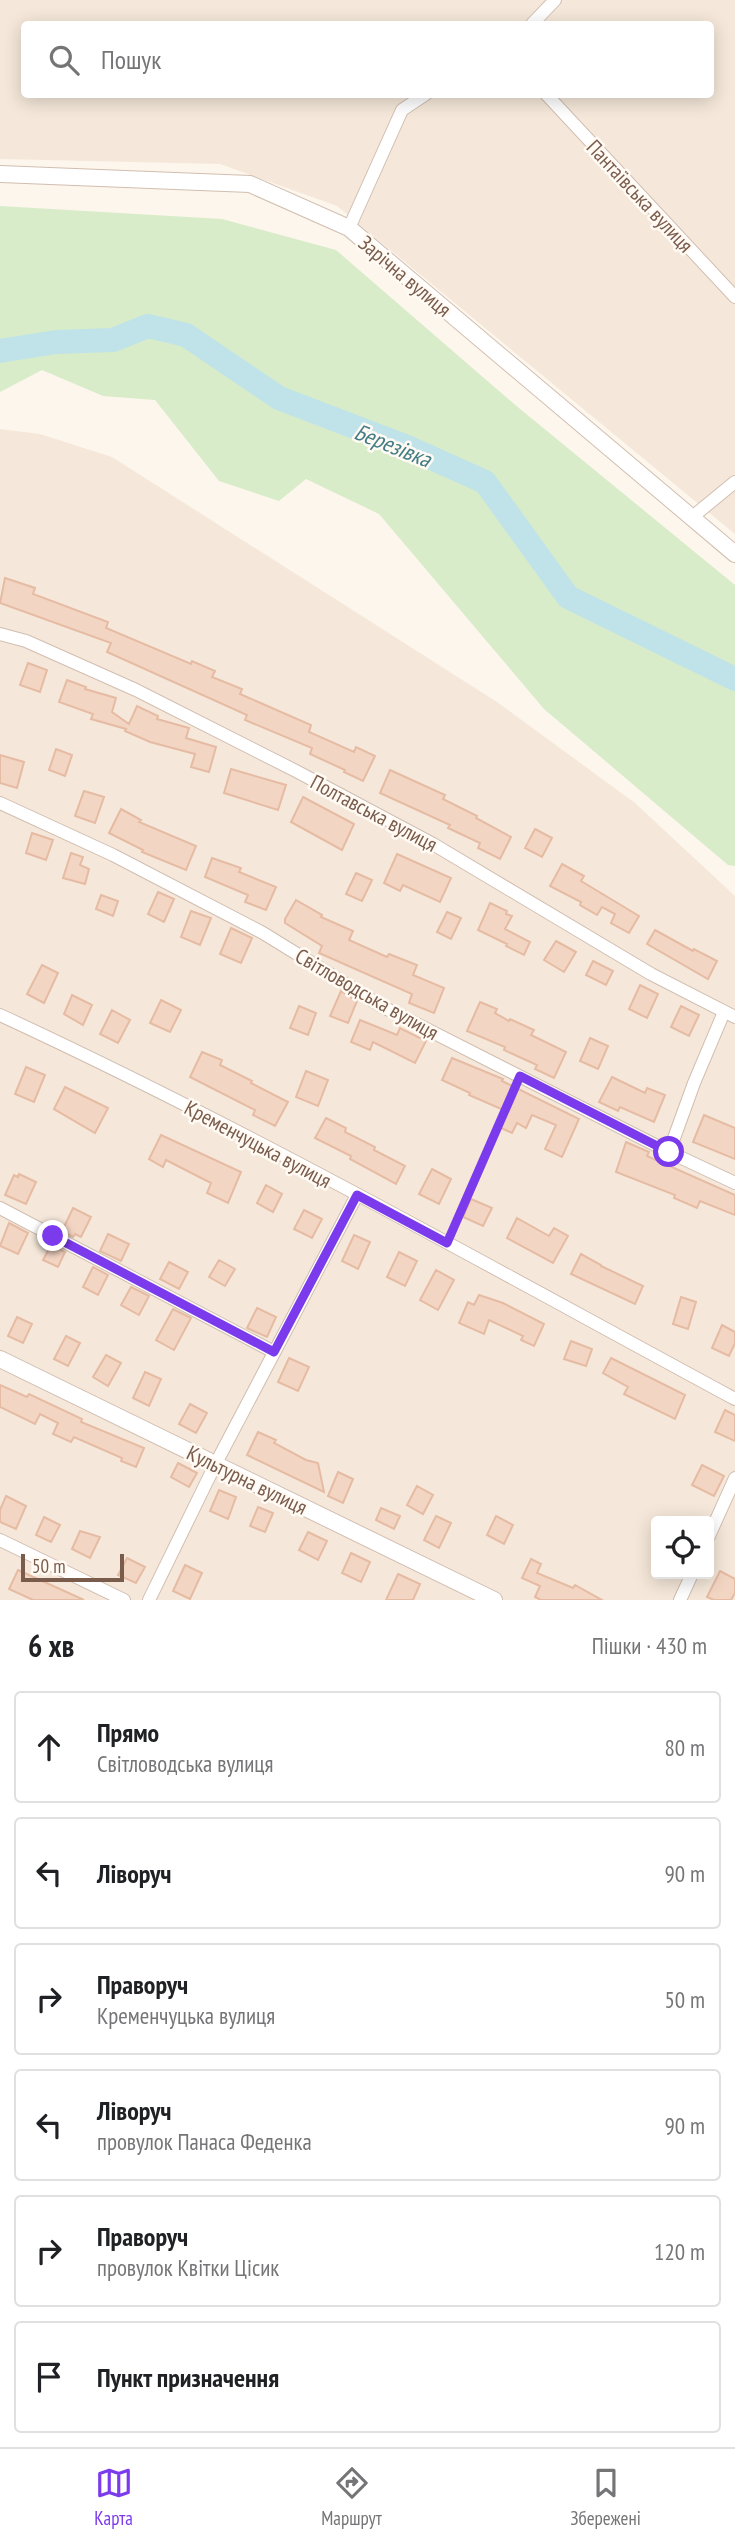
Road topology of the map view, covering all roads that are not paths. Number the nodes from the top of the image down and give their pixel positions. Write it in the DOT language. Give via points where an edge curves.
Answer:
graph roads {
  1 [pos="555,0"];
  2 [pos="535,21"];
  3 [pos="420,98"];
  4 [pos="550,98"];
  5 [pos="0,174"];
  6 [pos="349,228"];
  7 [pos="735,296"];
  8 [pos="735,482"];
  9 [pos="691,518"];
  10 [pos="735,554"];
  11 [pos="0,634"];
  12 [pos="0,803"];
  13 [pos="730,1014"];
  14 [pos="0,1015"];
  15 [pos="669,1152"];
  16 [pos="735,1183"];
  17 [pos="357,1195"];
  18 [pos="0,1208"];
  19 [pos="274,1352"];
  20 [pos="0,1359"];
  21 [pos="735,1399"];
  22 [pos="215,1465"];
  23 [pos="735,1478"];
  24 [pos="714,1525"];
  25 [pos="0,1540"];
  26 [pos="690,1579"];
  27 [pos="124,1600"];
  28 [pos="149,1600"];
  29 [pos="494,1600"];
  30 [pos="680,1600"];
  1 -- 2 [label="street"];
  3 -- 6 [label="street" via="402,110"];
  4 -- 7 [label="street, Пантаївська вулиця"];
  5 -- 6 [label="street, Зарічна вулиця" via="250,184"];
  6 -- 9 [label="street, Зарічна вулиця"];
  8 -- 9 [label="street"];
  9 -- 10 [label="street, Зарічна вулиця"];
  11 -- 13 [label="street, Полтавська вулиця" via="136,690 296,771 433,844 651,974"];
  12 -- 15 [label="street, Світловодська вулиця" via="263,933 383,1007"];
  13 -- 15 [label="street" via="694,1083"];
  14 -- 17 [label="street, Кременчуцька вулиця" via="110,1066"];
  15 -- 16 [label="street, Світловодська вулиця"];
  17 -- 19 [label="street"];
  17 -- 21 [label="street, Кременчуцька вулиця"];
  18 -- 19 [label="street"];
  19 -- 22 [label="street"];
  20 -- 22 [label="street, Культурна вулиця"];
  22 -- 28 [label="street"];
  22 -- 29 [label="street, Культурна вулиця"];
  23 -- 24 [label="street"];
  25 -- 27 [label="street"];
  26 -- 30 [label="street"];
}
